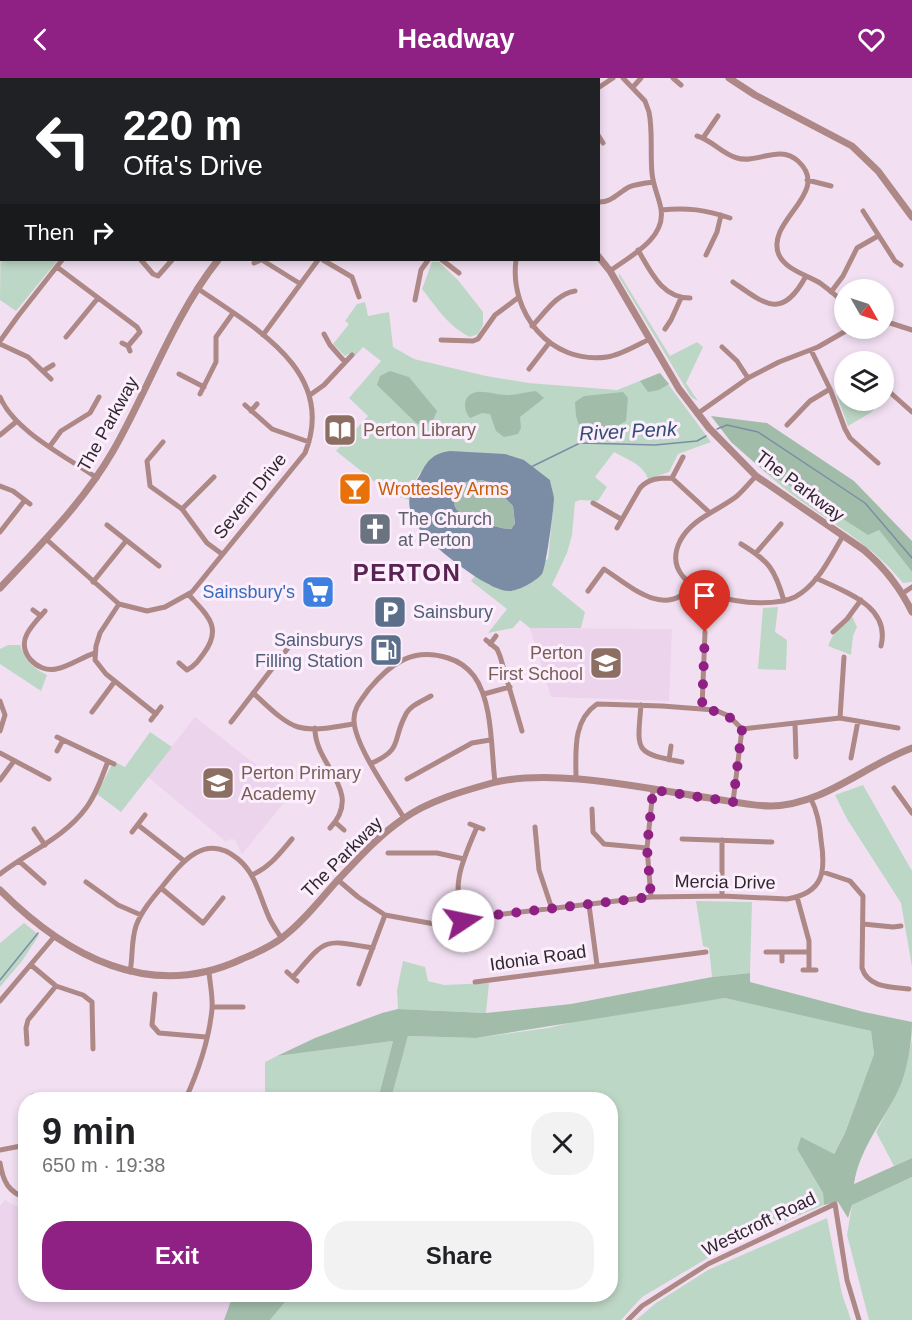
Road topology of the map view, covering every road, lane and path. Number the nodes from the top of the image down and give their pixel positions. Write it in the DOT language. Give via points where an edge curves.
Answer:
graph roads {
  1 [pos="613,78"];
  2 [pos="623,78"];
  3 [pos="641,78"];
  4 [pos="673,78"];
  5 [pos="729,78"];
  6 [pos="681,85"];
  7 [pos="600,87"];
  8 [pos="633,87"];
  9 [pos="718,116"];
  10 [pos="600,138"];
  11 [pos="603,142"];
  12 [pos="807,180"];
  13 [pos="653,182"];
  14 [pos="831,186"];
  15 [pos="600,202"];
  16 [pos="661,210"];
  17 [pos="863,211"];
  18 [pos="721,215"];
  19 [pos="912,217"];
  20 [pos="730,218"];
  21 [pos="878,236"];
  22 [pos="638,250"];
  23 [pos="717,253"];
  24 [pos="600,258"];
  25 [pos="61,261"];
  26 [pos="142,261"];
  27 [pos="171,261"];
  28 [pos="217,261"];
  29 [pos="259,261"];
  30 [pos="264,261"];
  31 [pos="317,261"];
  32 [pos="325,261"];
  33 [pos="427,261"];
  34 [pos="443,261"];
  35 [pos="516,261"];
  36 [pos="254,263"];
  37 [pos="901,265"];
  38 [pos="57,267"];
  39 [pos="610,270"];
  40 [pos="459,273"];
  41 [pos="806,276"];
  42 [pos="733,282"];
  43 [pos="299,283"];
  44 [pos="741,287"];
  45 [pos="196,288"];
  46 [pos="575,291"];
  47 [pos="831,292"];
  48 [pos="736,293"];
  49 [pos="834,295"];
  50 [pos="359,297"];
  51 [pos="519,297"];
  52 [pos="98,298"];
  53 [pos="681,298"];
  54 [pos="690,298"];
  55 [pos="415,300"];
  56 [pos="233,313"];
  57 [pos="894,324"];
  58 [pos="532,326"];
  59 [pos="665,329"];
  60 [pos="912,330"];
  61 [pos="324,334"];
  62 [pos="263,335"];
  63 [pos="834,337"];
  64 [pos="76,338"];
  65 [pos="650,339"];
  66 [pos="441,340"];
  67 [pos="0,343"];
  68 [pos="549,343"];
  69 [pos="127,347"];
  70 [pos="722,348"];
  71 [pos="811,350"];
  72 [pos="352,355"];
  73 [pos="345,362"];
  74 [pos="53,365"];
  75 [pos="529,369"];
  76 [pos="43,371"];
  77 [pos="183,373"];
  78 [pos="748,378"];
  79 [pos="51,379"];
  80 [pos="204,387"];
  81 [pos="830,389"];
  82 [pos="200,394"];
  83 [pos="310,395"];
  84 [pos="894,396"];
  85 [pos="0,397"];
  86 [pos="99,397"];
  87 [pos="257,404"];
  88 [pos="245,405"];
  89 [pos="93,408"];
  90 [pos="251,411"];
  91 [pos="912,412"];
  92 [pos="100,413"];
  93 [pos="697,414"];
  94 [pos="16,422"];
  95 [pos="787,425"];
  96 [pos="0,435"];
  97 [pos="163,442"];
  98 [pos="309,442"];
  99 [pos="50,446"];
  100 [pos="683,457"];
  101 [pos="877,459"];
  102 [pos="756,476"];
  103 [pos="214,477"];
  104 [pos="97,478"];
  105 [pos="672,478"];
  106 [pos="0,486"];
  107 [pos="25,500"];
  108 [pos="593,503"];
  109 [pos="30,504"];
  110 [pos="182,509"];
  111 [pos="710,513"];
  112 [pos="621,519"];
  113 [pos="107,525"];
  114 [pos="781,525"];
  115 [pos="617,528"];
  116 [pos="0,532"];
  117 [pos="843,536"];
  118 [pos="46,539"];
  119 [pos="126,541"];
  120 [pos="741,544"];
  121 [pos="756,553"];
  122 [pos="222,554"];
  123 [pos="159,566"];
  124 [pos="816,578"];
  125 [pos="93,582"];
  126 [pos="692,585"];
  127 [pos="912,587"];
  128 [pos="0,588"];
  129 [pos="588,591"];
  130 [pos="903,593"];
  131 [pos="189,595"];
  132 [pos="861,600"];
  133 [pos="784,601"];
  134 [pos="119,604"];
  135 [pos="33,610"];
  136 [pos="912,612"];
  137 [pos="705,632"];
  138 [pos="833,632"];
  139 [pos="496,636"];
  140 [pos="881,646"];
  141 [pos="95,653"];
  142 [pos="844,657"];
  143 [pos="291,658"];
  144 [pos="179,663"];
  145 [pos="835,663"];
  146 [pos="843,664"];
  147 [pos="116,681"];
  148 [pos="510,687"];
  149 [pos="253,693"];
  150 [pos="484,694"];
  151 [pos="431,696"];
  152 [pos="0,701"];
  153 [pos="641,705"];
  154 [pos="93,707"];
  155 [pos="161,707"];
  156 [pos="702,708"];
  157 [pos="156,714"];
  158 [pos="840,718"];
  159 [pos="151,720"];
  160 [pos="858,721"];
  161 [pos="231,722"];
  162 [pos="528,723"];
  163 [pos="795,723"];
  164 [pos="354,724"];
  165 [pos="315,728"];
  166 [pos="898,728"];
  167 [pos="742,729"];
  168 [pos="0,731"];
  169 [pos="490,740"];
  170 [pos="671,746"];
  171 [pos="910,747"];
  172 [pos="57,751"];
  173 [pos="0,753"];
  174 [pos="796,757"];
  175 [pos="851,758"];
  176 [pos="669,760"];
  177 [pos="14,761"];
  178 [pos="682,762"];
  179 [pos="372,763"];
  180 [pos="49,779"];
  181 [pos="407,779"];
  182 [pos="576,779"];
  183 [pos="0,780"];
  184 [pos="495,782"];
  185 [pos="894,788"];
  186 [pos="653,790"];
  187 [pos="907,790"];
  188 [pos="900,796"];
  189 [pos="811,799"];
  190 [pos="733,802"];
  191 [pos="592,809"];
  192 [pos="912,813"];
  193 [pos="145,815"];
  194 [pos="404,818"];
  195 [pos="335,822"];
  196 [pos="470,824"];
  197 [pos="138,825"];
  198 [pos="535,827"];
  199 [pos="330,828"];
  200 [pos="34,829"];
  201 [pos="344,830"];
  202 [pos="132,832"];
  203 [pos="292,839"];
  204 [pos="682,839"];
  205 [pos="722,840"];
  206 [pos="772,842"];
  207 [pos="45,845"];
  208 [pos="647,848"];
  209 [pos="388,853"];
  210 [pos="396,853"];
  211 [pos="464,859"];
  212 [pos="183,860"];
  213 [pos="19,861"];
  214 [pos="396,861"];
  215 [pos="823,872"];
  216 [pos="0,874"];
  217 [pos="252,875"];
  218 [pos="338,880"];
  219 [pos="86,882"];
  220 [pos="44,883"];
  221 [pos="161,888"];
  222 [pos="0,890"];
  223 [pos="722,896"];
  224 [pos="651,897"];
  225 [pos="797,897"];
  226 [pos="223,898"];
  227 [pos="589,904"];
  228 [pos="552,909"];
  229 [pos="141,915"];
  230 [pos="385,915"];
  231 [pos="463,921"];
  232 [pos="863,924"];
  233 [pos="902,926"];
  234 [pos="893,927"];
  235 [pos="893,935"];
  236 [pos="54,937"];
  237 [pos="282,939"];
  238 [pos="373,948"];
  239 [pos="706,952"];
  240 [pos="766,952"];
  241 [pos="782,952"];
  242 [pos="809,952"];
  243 [pos="782,961"];
  244 [pos="30,965"];
  245 [pos="597,965"];
  246 [pos="809,970"];
  247 [pos="130,972"];
  248 [pos="209,972"];
  249 [pos="287,972"];
  250 [pos="482,973"];
  251 [pos="903,979"];
  252 [pos="483,981"];
  253 [pos="475,982"];
  254 [pos="359,984"];
  255 [pos="56,986"];
  256 [pos="155,994"];
  257 [pos="0,1001"];
  258 [pos="154,1002"];
  259 [pos="163,1003"];
  260 [pos="212,1007"];
  261 [pos="243,1007"];
  262 [pos="206,1037"];
  263 [pos="100,1043"];
  264 [pos="27,1044"];
  265 [pos="188,1092"];
  266 [pos="18,1147"];
  267 [pos="0,1150"];
  268 [pos="0,1163"];
  269 [pos="18,1195"];
  270 [pos="628,1320"];
  271 [pos="859,1320"];
  1 -- 7 [label="street"];
  2 -- 8 [label="street"];
  3 -- 8 [label="street"];
  4 -- 6 [label="street"];
  5 -- 19 [label="street" via="852,146 878,171"];
  8 -- 13 [label="street" via="645,101 650,120"];
  9 -- 12 [label="street" via="700,137 740,159 771,154 791,157 800,163"];
  10 -- 11 [label="street"];
  12 -- 14 [label="street"];
  12 -- 41 [label="street" via="802,201 781,227 776,243 781,258"];
  13 -- 15 [label="street" via="637,184"];
  13 -- 16 [label="street"];
  16 -- 18 [label="street" via="693,208"];
  16 -- 22 [label="street" via="656,234"];
  17 -- 21 [label="street"];
  18 -- 20 [label="street"];
  18 -- 23 [label="street" via="708,252"];
  21 -- 37 [label="street"];
  21 -- 47 [label="street" via="857,248"];
  22 -- 39 [label="street"];
  22 -- 53 [label="street" via="663,289"];
  24 -- 39 [label="street, The Parkway"];
  25 -- 38 [label="street"];
  26 -- 27 [label="street" via="158,276"];
  28 -- 45 [label="street, The Parkway"];
  29 -- 36 [label="street"];
  30 -- 43 [label="street"];
  31 -- 43 [label="street"];
  32 -- 50 [label="street" via="351,276"];
  33 -- 55 [label="street" via="421,270"];
  34 -- 40 [label="street"];
  35 -- 51 [label="street"];
  38 -- 52 [label="street"];
  38 -- 67 [label="street"];
  39 -- 65 [label="street, The Parkway"];
  41 -- 44 [label="street" via="792,297 778,304 762,303"];
  41 -- 47 [label="street"];
  42 -- 44 [label="street"];
  43 -- 62 [label="street"];
  44 -- 48 [label="street"];
  45 -- 56 [label="street, Severn Drive"];
  45 -- 104 [label="street, The Parkway"];
  46 -- 58 [label="street" via="558,298"];
  47 -- 49 [label="street"];
  51 -- 58 [label="street"];
  51 -- 66 [label="street" via="495,315 478,339"];
  52 -- 64 [label="street" via="67,335"];
  52 -- 69 [label="street" via="140,332"];
  53 -- 54 [label="street"];
  53 -- 59 [label="street"];
  56 -- 62 [label="street, Severn Drive"];
  56 -- 80 [label="street" via="216,338 216,362"];
  57 -- 60 [label="street"];
  58 -- 68 [label="street"];
  61 -- 73 [label="street"];
  62 -- 83 [label="street, Severn Drive" via="292,362"];
  63 -- 71 [label="street"];
  65 -- 68 [label="street" via="608,357 576,355"];
  65 -- 93 [label="street, The Parkway"];
  67 -- 76 [label="street" via="28,357"];
  68 -- 75 [label="street"];
  70 -- 78 [label="street"];
  71 -- 78 [label="street"];
  71 -- 81 [label="street"];
  72 -- 73 [label="street"];
  73 -- 83 [label="street"];
  74 -- 76 [label="street"];
  76 -- 79 [label="street"];
  77 -- 80 [label="street"];
  78 -- 93 [label="street"];
  80 -- 82 [label="street"];
  81 -- 95 [label="street" via="810,401"];
  81 -- 101 [label="street" via="850,438"];
  83 -- 98 [label="street, Severn Drive" via="313,422"];
  84 -- 91 [label="street"];
  85 -- 94 [label="street"];
  86 -- 89 [label="street"];
  87 -- 90 [label="street"];
  88 -- 90 [label="street"];
  89 -- 92 [label="street"];
  89 -- 99 [label="street" via="62,431"];
  90 -- 98 [label="street" via="272,429"];
  93 -- 102 [label="street, The Parkway"];
  94 -- 96 [label="street"];
  94 -- 99 [label="street"];
  97 -- 110 [label="street" via="147,461 150,486"];
  98 -- 122 [label="street, Severn Drive" via="305,453"];
  99 -- 104 [label="street"];
  100 -- 105 [label="street"];
  102 -- 111 [label="street" via="736,497"];
  102 -- 117 [label="street, The Parkway"];
  103 -- 110 [label="street"];
  104 -- 118 [label="street, The Parkway"];
  105 -- 111 [label="street"];
  105 -- 112 [label="street" via="644,483"];
  106 -- 107 [label="street"];
  107 -- 109 [label="street"];
  107 -- 116 [label="street"];
  108 -- 112 [label="street"];
  110 -- 122 [label="street" via="207,543"];
  111 -- 126 [label="street" via="687,531 676,552 681,573"];
  112 -- 115 [label="street"];
  113 -- 119 [label="street"];
  114 -- 121 [label="street"];
  117 -- 124 [label="street"];
  117 -- 130 [label="street, The Parkway" via="879,564"];
  118 -- 125 [label="street, Severn Drive"];
  118 -- 128 [label="street, The Parkway"];
  119 -- 123 [label="street"];
  119 -- 125 [label="street"];
  120 -- 121 [label="street"];
  121 -- 133 [label="street" via="775,572"];
  122 -- 131 [label="street, Severn Drive"];
  124 -- 132 [label="street"];
  124 -- 133 [label="street" via="802,592"];
  125 -- 134 [label="street, Severn Drive"];
  126 -- 129 [label="street" via="685,594 664,601 641,594 604,569"];
  126 -- 133 [label="street" via="741,602"];
  127 -- 130 [label="street"];
  130 -- 136 [label="street, The Parkway"];
  131 -- 134 [label="street, Severn Drive" via="157,610"];
  131 -- 144 [label="street" via="210,620 213,636 193,667 187,670"];
  132 -- 138 [label="street"];
  132 -- 140 [label="street" via="879,620"];
  134 -- 141 [label="street" via="100,633"];
  135 -- 141 [label="street" via="43,614 26,634 24,644 28,657 39,667 57,669"];
  137 -- 156 [label="street"];
  139 -- 148 [label="street" via="488,642 497,649"];
  141 -- 147 [label="street" via="100,668"];
  142 -- 146 [label="street"];
  143 -- 149 [label="street" via="286,650"];
  145 -- 146 [label="street"];
  146 -- 158 [label="street"];
  147 -- 154 [label="street"];
  147 -- 157 [label="street"];
  148 -- 150 [label="street"];
  148 -- 162 [label="street" via="521,728"];
  149 -- 161 [label="street"];
  149 -- 165 [label="street" via="294,725"];
  150 -- 164 [label="street" via="473,675 455,660 424,653 390,668 372,686 357,707"];
  150 -- 169 [label="street"];
  151 -- 179 [label="street" via="409,710 395,748"];
  152 -- 168 [label="street" via="5,715"];
  153 -- 156 [label="street"];
  153 -- 176 [label="street" via="640,748 651,756"];
  153 -- 182 [label="street" via="597,704 589,710 581,722 576,746"];
  155 -- 157 [label="street"];
  156 -- 167 [label="street" via="726,714"];
  157 -- 159 [label="street"];
  158 -- 160 [label="street"];
  158 -- 163 [label="street"];
  160 -- 166 [label="street"];
  160 -- 175 [label="street"];
  163 -- 167 [label="street"];
  163 -- 174 [label="street"];
  164 -- 165 [label="street"];
  164 -- 179 [label="street"];
  165 -- 195 [label="street" via="317,745 343,800"];
  167 -- 190 [label="street"];
  169 -- 181 [label="street" via="472,743"];
  169 -- 184 [label="street"];
  170 -- 176 [label="street"];
  171 -- 189 [label="street, The Parkway"];
  172 -- 207 [label="street" via="60,739 111,763 88,806"];
  173 -- 177 [label="street"];
  176 -- 178 [label="street"];
  177 -- 180 [label="street"];
  177 -- 183 [label="street"];
  179 -- 194 [label="street"];
  182 -- 184 [label="street, The Parkway"];
  182 -- 186 [label="street, The Parkway"];
  184 -- 194 [label="street, The Parkway" via="444,798"];
  185 -- 188 [label="street"];
  186 -- 190 [label="street, The Parkway"];
  186 -- 208 [label="street"];
  187 -- 188 [label="street"];
  188 -- 192 [label="street"];
  189 -- 190 [label="street, The Parkway" via="772,806"];
  189 -- 215 [label="street" via="820,829"];
  191 -- 208 [label="street" via="593,832 604,844"];
  193 -- 197 [label="street"];
  194 -- 218 [label="street, The Parkway"];
  195 -- 199 [label="street"];
  195 -- 201 [label="street"];
  196 -- 211 [label="street" via="480,828"];
  197 -- 202 [label="street"];
  197 -- 212 [label="street"];
  198 -- 228 [label="street" via="538,870"];
  200 -- 207 [label="street"];
  203 -- 217 [label="street" via="273,861"];
  204 -- 205 [label="street"];
  205 -- 206 [label="street"];
  205 -- 223 [label="street"];
  207 -- 213 [label="street"];
  208 -- 224 [label="street"];
  209 -- 210 [label="street"];
  210 -- 211 [label="street" via="437,853"];
  210 -- 214 [label="street"];
  211 -- 231 [label="street" via="457,897"];
  212 -- 217 [label="street" via="207,849 223,850"];
  212 -- 221 [label="street"];
  213 -- 216 [label="street"];
  213 -- 220 [label="street"];
  215 -- 225 [label="street, Mercia Drive" via="811,890"];
  215 -- 232 [label="street" via="850,880 856,886 863,896"];
  217 -- 237 [label="street"];
  218 -- 230 [label="street, Mercia Drive"];
  218 -- 237 [label="street, The Parkway"];
  219 -- 229 [label="street" via="118,905"];
  221 -- 226 [label="street" via="203,923"];
  221 -- 229 [label="street"];
  222 -- 236 [label="street, The Parkway"];
  223 -- 224 [label="street, Mercia Drive"];
  223 -- 225 [label="street, Mercia Drive"];
  224 -- 227 [label="street, Mercia Drive"];
  225 -- 242 [label="street"];
  227 -- 228 [label="street, Mercia Drive"];
  227 -- 245 [label="street, Idonia Road"];
  228 -- 231 [label="street, Mercia Drive"];
  229 -- 247 [label="street" via="132,942"];
  230 -- 231 [label="street, Mercia Drive" via="450,925"];
  230 -- 238 [label="street"];
  232 -- 234 [label="street"];
  232 -- 251 [label="street" via="864,974 875,983 906,988"];
  233 -- 234 [label="street"];
  234 -- 235 [label="street"];
  236 -- 244 [label="street"];
  236 -- 247 [label="street, The Parkway" via="93,959"];
  237 -- 248 [label="street, The Parkway"];
  238 -- 249 [label="street" via="325,943 295,979"];
  238 -- 254 [label="street"];
  239 -- 245 [label="street, Idonia Road"];
  240 -- 241 [label="street"];
  241 -- 242 [label="street"];
  241 -- 243 [label="street"];
  242 -- 246 [label="street"];
  244 -- 255 [label="street"];
  244 -- 257 [label="street"];
  245 -- 252 [label="street, Idonia Road"];
  247 -- 248 [label="street, The Parkway" via="154,976"];
  248 -- 260 [label="street"];
  250 -- 252 [label="street, Idonia Road"];
  252 -- 253 [label="street, Idonia Road"];
  255 -- 263 [label="street" via="92,1002 93,1046"];
  255 -- 264 [label="street" via="28,1020"];
  256 -- 258 [label="street"];
  258 -- 259 [label="street"];
  258 -- 262 [label="street" via="152,1025 159,1033"];
  260 -- 261 [label="street"];
  260 -- 262 [label="street"];
  262 -- 265 [label="street"];
  266 -- 267 [label="street"];
  268 -- 269 [label="street" via="4,1182"];
  270 -- 271 [label="street, Westcroft Road" via="642,1306 708,1264 836,1204 847,1280"];
}
